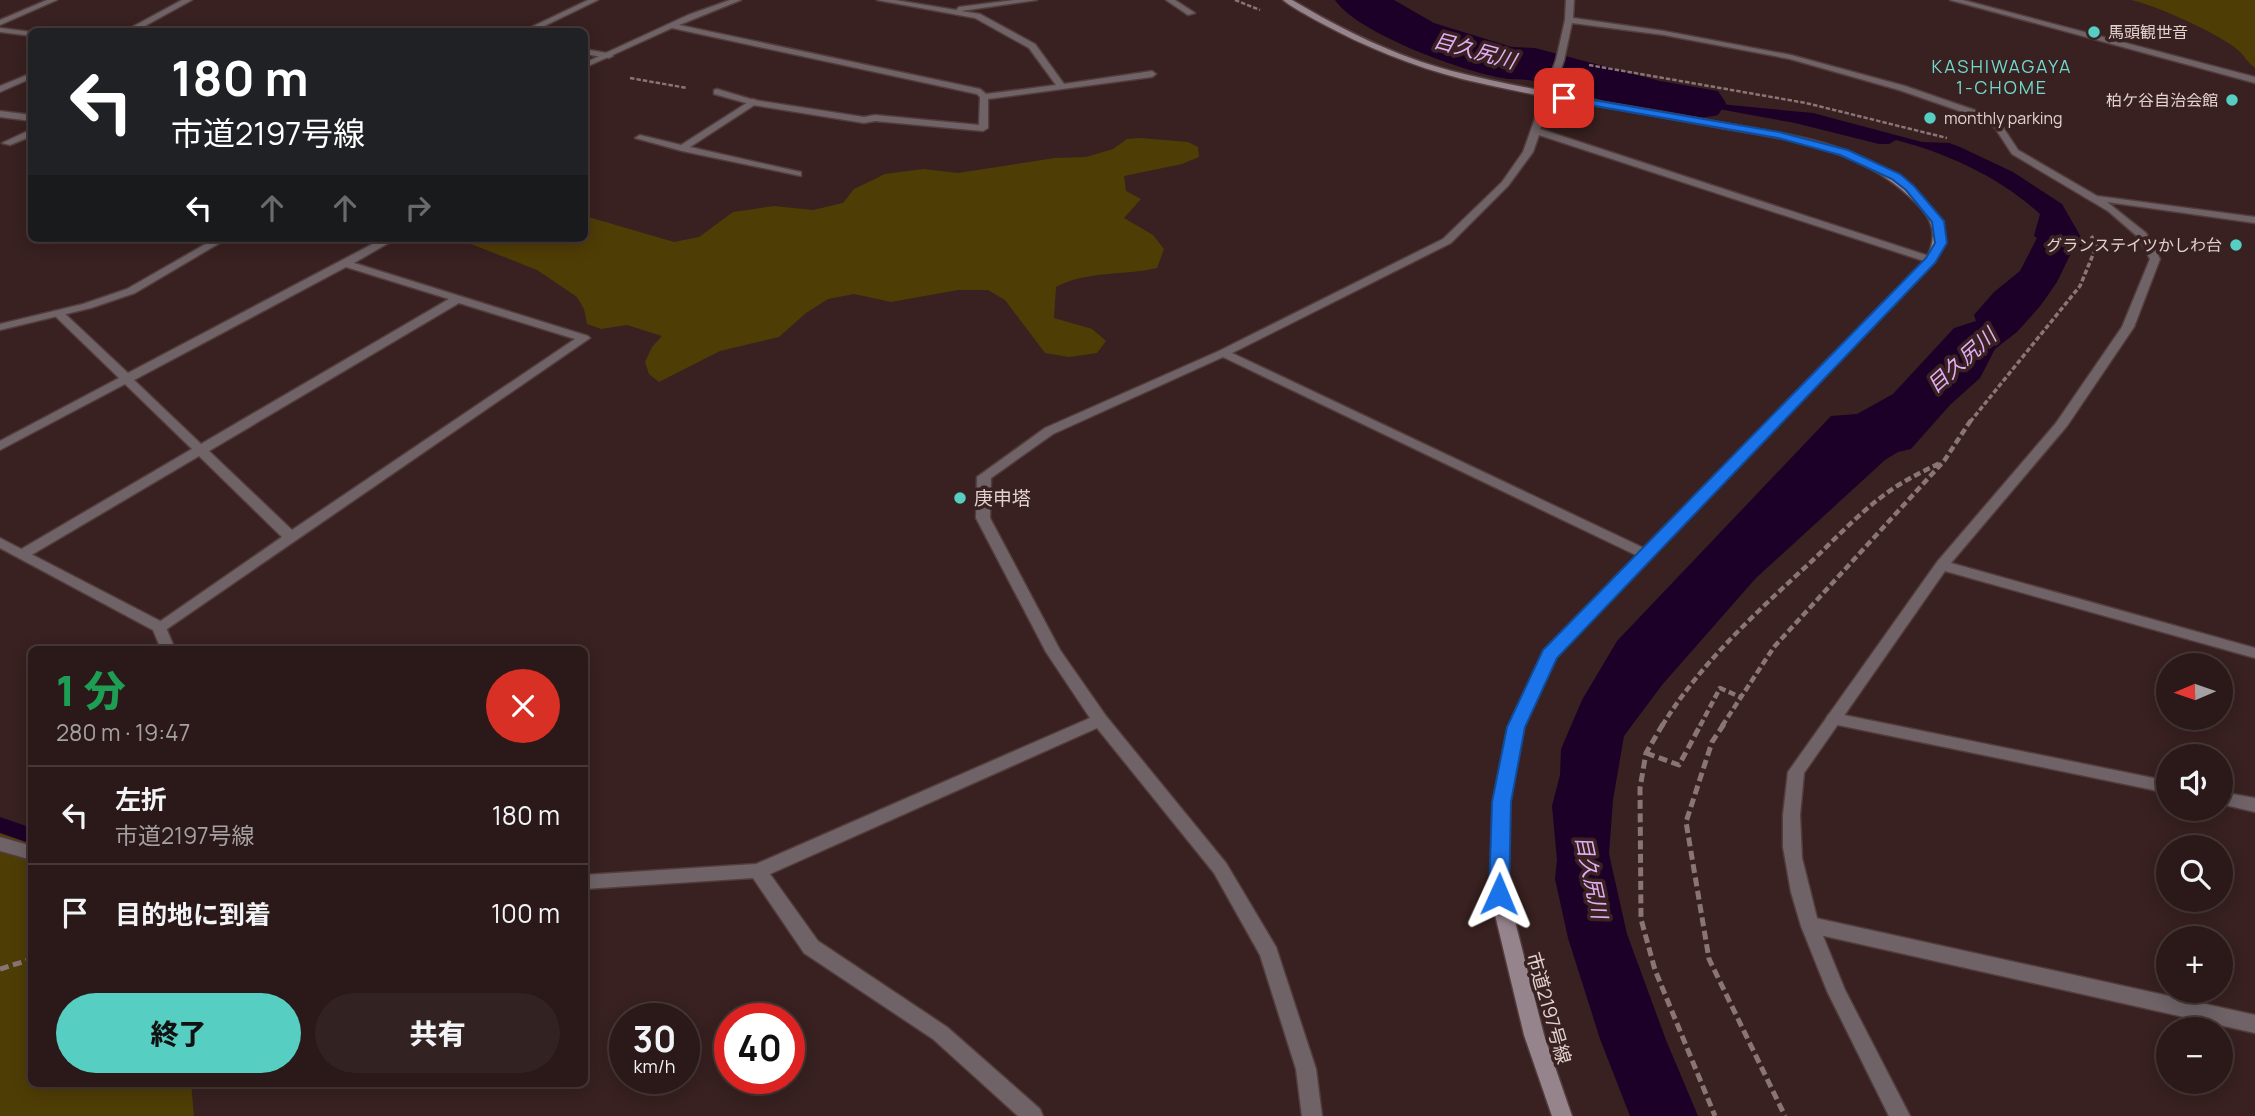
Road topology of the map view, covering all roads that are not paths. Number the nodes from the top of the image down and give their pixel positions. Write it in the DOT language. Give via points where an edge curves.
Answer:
graph roads {
  1 [pos="53,0"];
  2 [pos="188,0"];
  3 [pos="594,0"];
  4 [pos="737,0"];
  5 [pos="881,0"];
  6 [pos="1033,0"];
  7 [pos="1170,0"];
  8 [pos="1287,0"];
  9 [pos="1570,0"];
  10 [pos="1954,0"];
  11 [pos="0,10"];
  12 [pos="944,11"];
  13 [pos="25,12"];
  14 [pos="1191,13"];
  15 [pos="1569,20"];
  16 [pos="0,23"];
  17 [pos="672,26"];
  18 [pos="135,28"];
  19 [pos="534,28"];
  20 [pos="0,30"];
  21 [pos="28,34"];
  22 [pos="588,52"];
  23 [pos="609,56"];
  24 [pos="588,64"];
  25 [pos="1152,74"];
  26 [pos="28,77"];
  27 [pos="2255,80"];
  28 [pos="1061,86"];
  29 [pos="0,89"];
  30 [pos="717,92"];
  31 [pos="1549,95"];
  32 [pos="984,97"];
  33 [pos="753,102"];
  34 [pos="0,114"];
  35 [pos="28,118"];
  36 [pos="1536,131"];
  37 [pos="28,134"];
  38 [pos="640,138"];
  39 [pos="7,143"];
  40 [pos="682,148"];
  41 [pos="798,174"];
  42 [pos="2092,197"];
  43 [pos="2255,220"];
  44 [pos="215,242"];
  45 [pos="384,242"];
  46 [pos="1931,260"];
  47 [pos="344,263"];
  48 [pos="457,300"];
  49 [pos="58,313"];
  50 [pos="0,327"];
  51 [pos="1223,353"];
  52 [pos="127,379"];
  53 [pos="0,446"];
  54 [pos="200,451"];
  55 [pos="292,538"];
  56 [pos="0,542"];
  57 [pos="23,554"];
  58 [pos="1645,554"];
  59 [pos="1942,565"];
  60 [pos="159,627"];
  61 [pos="167,646"];
  62 [pos="2255,653"];
  63 [pos="1833,719"];
  64 [pos="1100,720"];
  65 [pos="2156,785"];
  66 [pos="2233,800"];
  67 [pos="2255,805"];
  68 [pos="0,844"];
  69 [pos="28,852"];
  70 [pos="758,871"];
  71 [pos="588,882"];
  72 [pos="1811,925"];
  73 [pos="2255,1024"];
  74 [pos="1033,1116"];
  75 [pos="1312,1116"];
  76 [pos="1562,1116"];
  77 [pos="1900,1116"];
  1 -- 13 [label="street"];
  2 -- 18 [label="street"];
  3 -- 19 [label="street"];
  4 -- 17 [label="street"];
  5 -- 12 [label="street"];
  6 -- 12 [label="street"];
  7 -- 14 [label="street"];
  8 -- 31 [label="street" via="1404,59"];
  9 -- 15 [label="street"];
  10 -- 27 [label="street"];
  11 -- 13 [label="street"];
  12 -- 28 [label="street" via="977,16 1032,46"];
  13 -- 16 [label="street"];
  15 -- 31 [label="street"];
  15 -- 42 [label="street" via="1791,57 1963,108 1998,126 2015,152"];
  17 -- 23 [label="street"];
  17 -- 32 [label="street" via="980,92"];
  20 -- 21 [label="street"];
  22 -- 23 [label="street"];
  23 -- 24 [label="street"];
  25 -- 28 [label="street"];
  26 -- 29 [label="street"];
  28 -- 32 [label="street"];
  30 -- 33 [label="street"];
  31 -- 36 [label="street"];
  31 -- 46 [label="street" via="1779,135 1871,163 1910,188 1938,221 1941,243"];
  32 -- 33 [label="street" via="983,128 864,120"];
  33 -- 40 [label="street"];
  34 -- 35 [label="street"];
  36 -- 46 [label="street"];
  36 -- 51 [label="street" via="1528,152 1504,184 1447,241"];
  37 -- 39 [label="street"];
  38 -- 40 [label="street"];
  40 -- 41 [label="street"];
  42 -- 43 [label="street"];
  42 -- 59 [label="street" via="2142,235 2155,259 2128,327 2061,426"];
  44 -- 49 [label="street" via="131,291"];
  45 -- 47 [label="street"];
  46 -- 58 [label="street, 市道2197号線"];
  47 -- 48 [label="street"];
  47 -- 52 [label="street"];
  48 -- 54 [label="street"];
  48 -- 55 [label="street" via="584,338"];
  49 -- 50 [label="street"];
  49 -- 52 [label="street"];
  51 -- 58 [label="street"];
  51 -- 64 [label="street" via="1049,431 984,477 983,518 1054,653"];
  52 -- 53 [label="street"];
  52 -- 54 [label="street"];
  54 -- 55 [label="street"];
  54 -- 57 [label="street"];
  55 -- 60 [label="street"];
  56 -- 57 [label="street"];
  57 -- 60 [label="street"];
  58 -- 76 [label="street, 市道2197号線" via="1549,654 1516,727 1502,802 1499,894 1534,1034"];
  59 -- 62 [label="street"];
  59 -- 63 [label="street"];
  60 -- 61 [label="street"];
  63 -- 65 [label="street"];
  63 -- 72 [label="street" via="1796,772 1791,814 1793,858"];
  64 -- 70 [label="street"];
  64 -- 75 [label="street" via="1220,868 1269,954 1306,1069"];
  66 -- 67 [label="street"];
  68 -- 69 [label="street"];
  70 -- 71 [label="street"];
  70 -- 74 [label="street" via="811,947 940,1033"];
  72 -- 73 [label="street"];
  72 -- 77 [label="street" via="1851,1021"];
}
